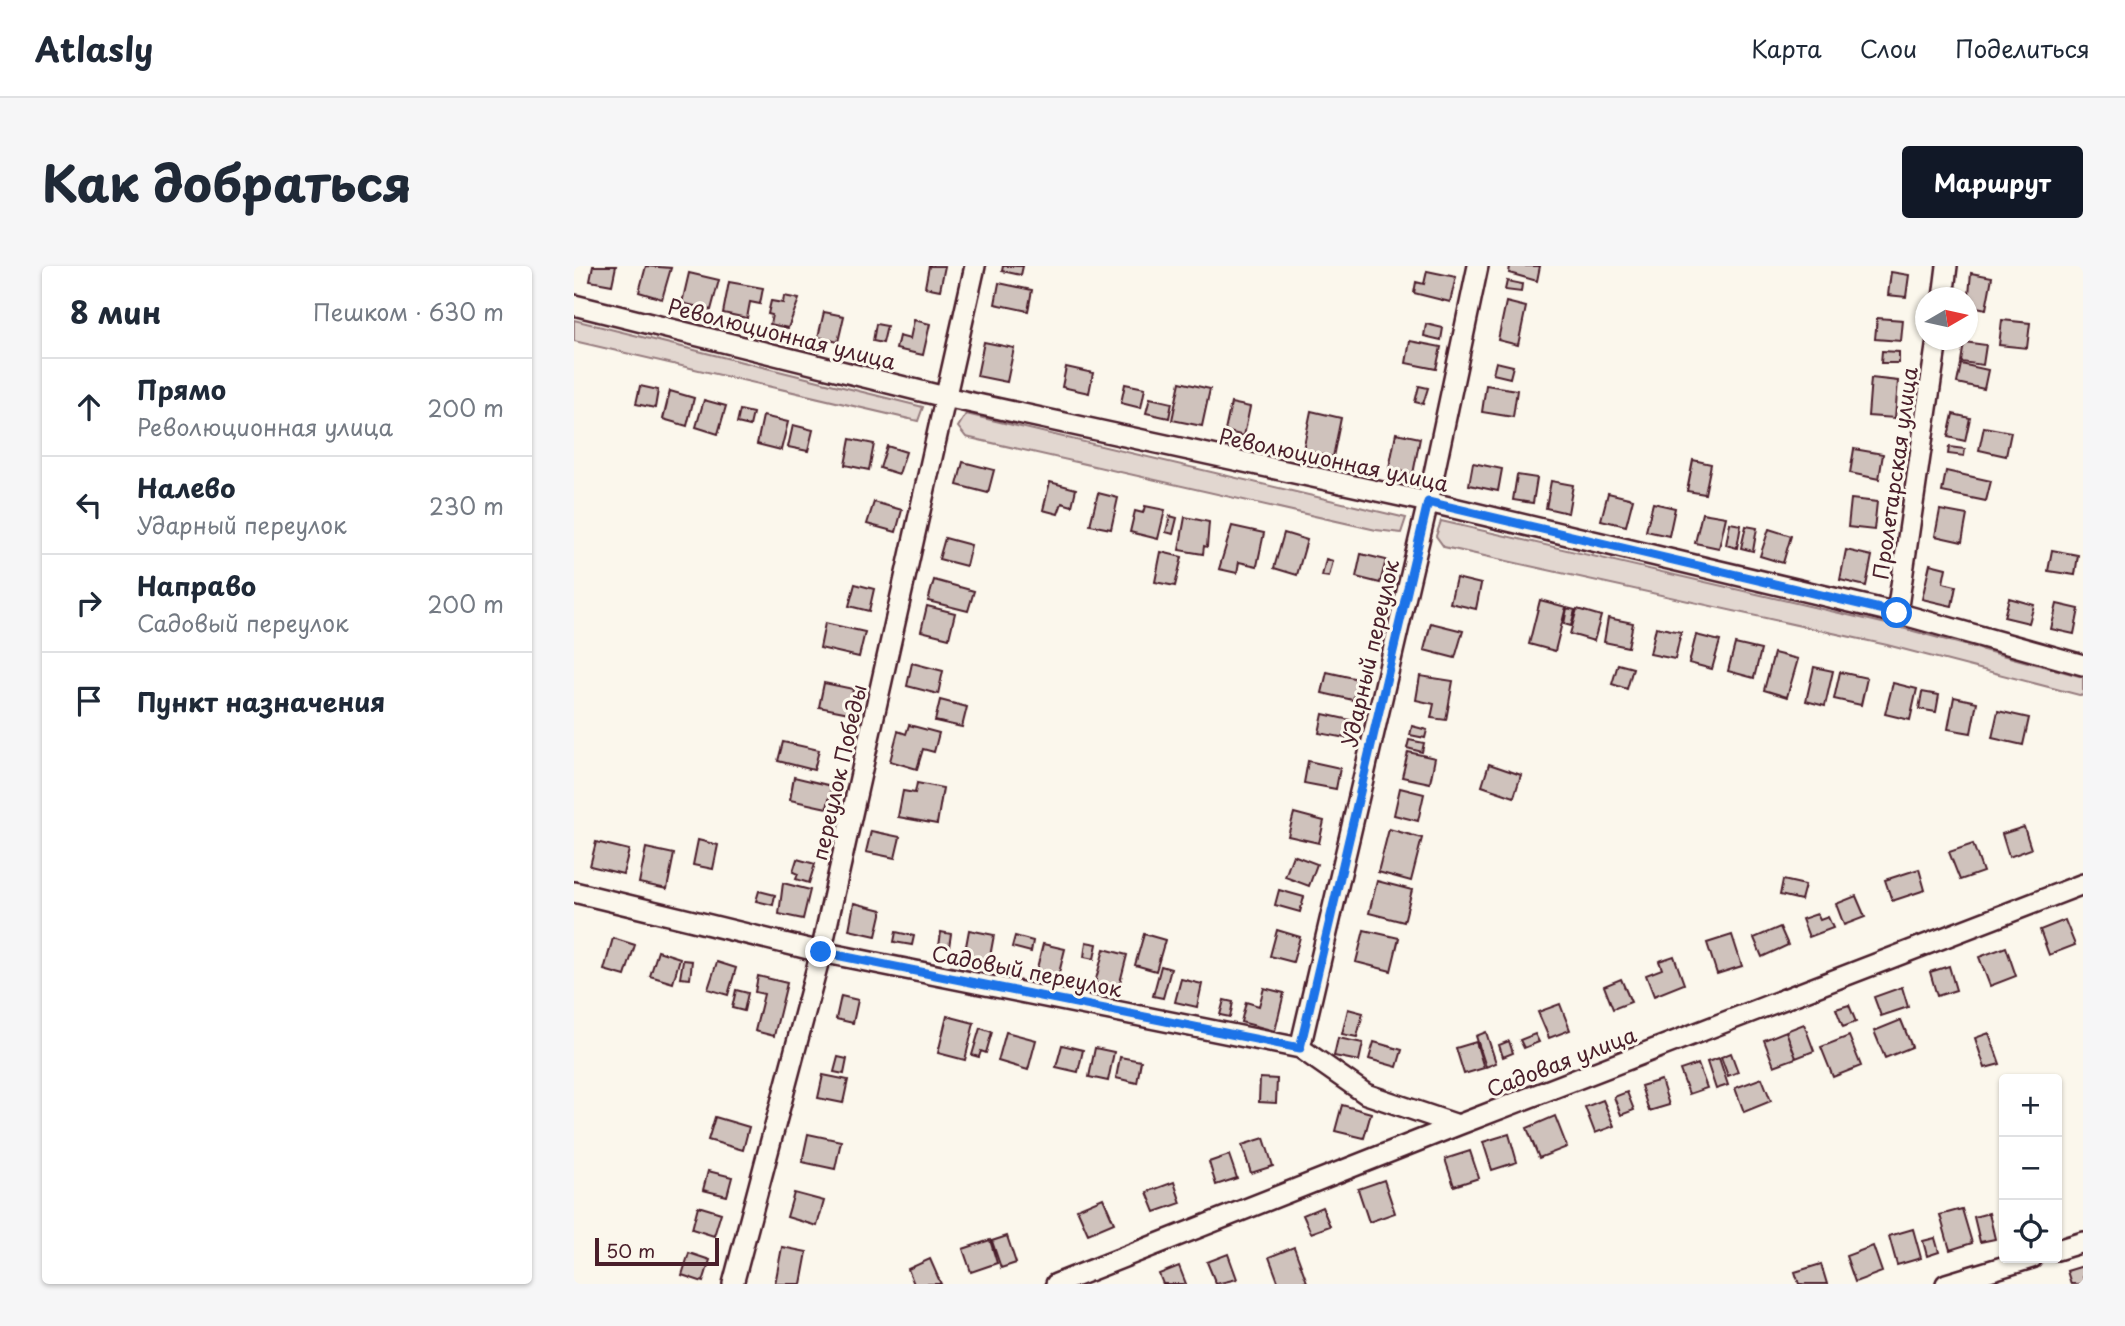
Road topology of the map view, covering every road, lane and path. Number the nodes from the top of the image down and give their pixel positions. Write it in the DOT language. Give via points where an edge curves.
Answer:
graph roads {
  1 [pos="975,266"];
  2 [pos="1478,266"];
  3 [pos="1947,266"];
  4 [pos="1944,287"];
  5 [pos="574,305"];
  6 [pos="1936,350"];
  7 [pos="945,397"];
  8 [pos="1428,502"];
  9 [pos="1897,613"];
  10 [pos="2083,665"];
  11 [pos="2083,884"];
  12 [pos="574,892"];
  13 [pos="821,952"];
  14 [pos="1300,1048"];
  15 [pos="1458,1125"];
  16 [pos="2083,1242"];
  17 [pos="2062,1248"];
  18 [pos="2015,1263"];
  19 [pos="733,1284"];
  20 [pos="1056,1284"];
  21 [pos="1946,1284"];
  1 -- 7 [label="street, переулок Победы"];
  2 -- 8 [label="street, Ударный переулок"];
  3 -- 4 [label="street"];
  5 -- 7 [label="street, Революционная улица"];
  6 -- 9 [label="street, Пролетарская улица"];
  7 -- 8 [label="street, Революционная улица"];
  7 -- 13 [label="street, переулок Победы"];
  8 -- 9 [label="street, Революционная улица"];
  8 -- 14 [label="street, Ударный переулок"];
  9 -- 10 [label="street, Революционная улица"];
  11 -- 15 [label="street, Садовая улица"];
  12 -- 13 [label="street, Садовый переулок"];
  13 -- 14 [label="street, Садовый переулок"];
  13 -- 19 [label="street, переулок Победы"];
  14 -- 15 [label="street, Садовый переулок" via="1366,1094"];
  15 -- 20 [label="street, Садовая улица"];
  16 -- 17 [label="street"];
  18 -- 21 [label="street"];
}
